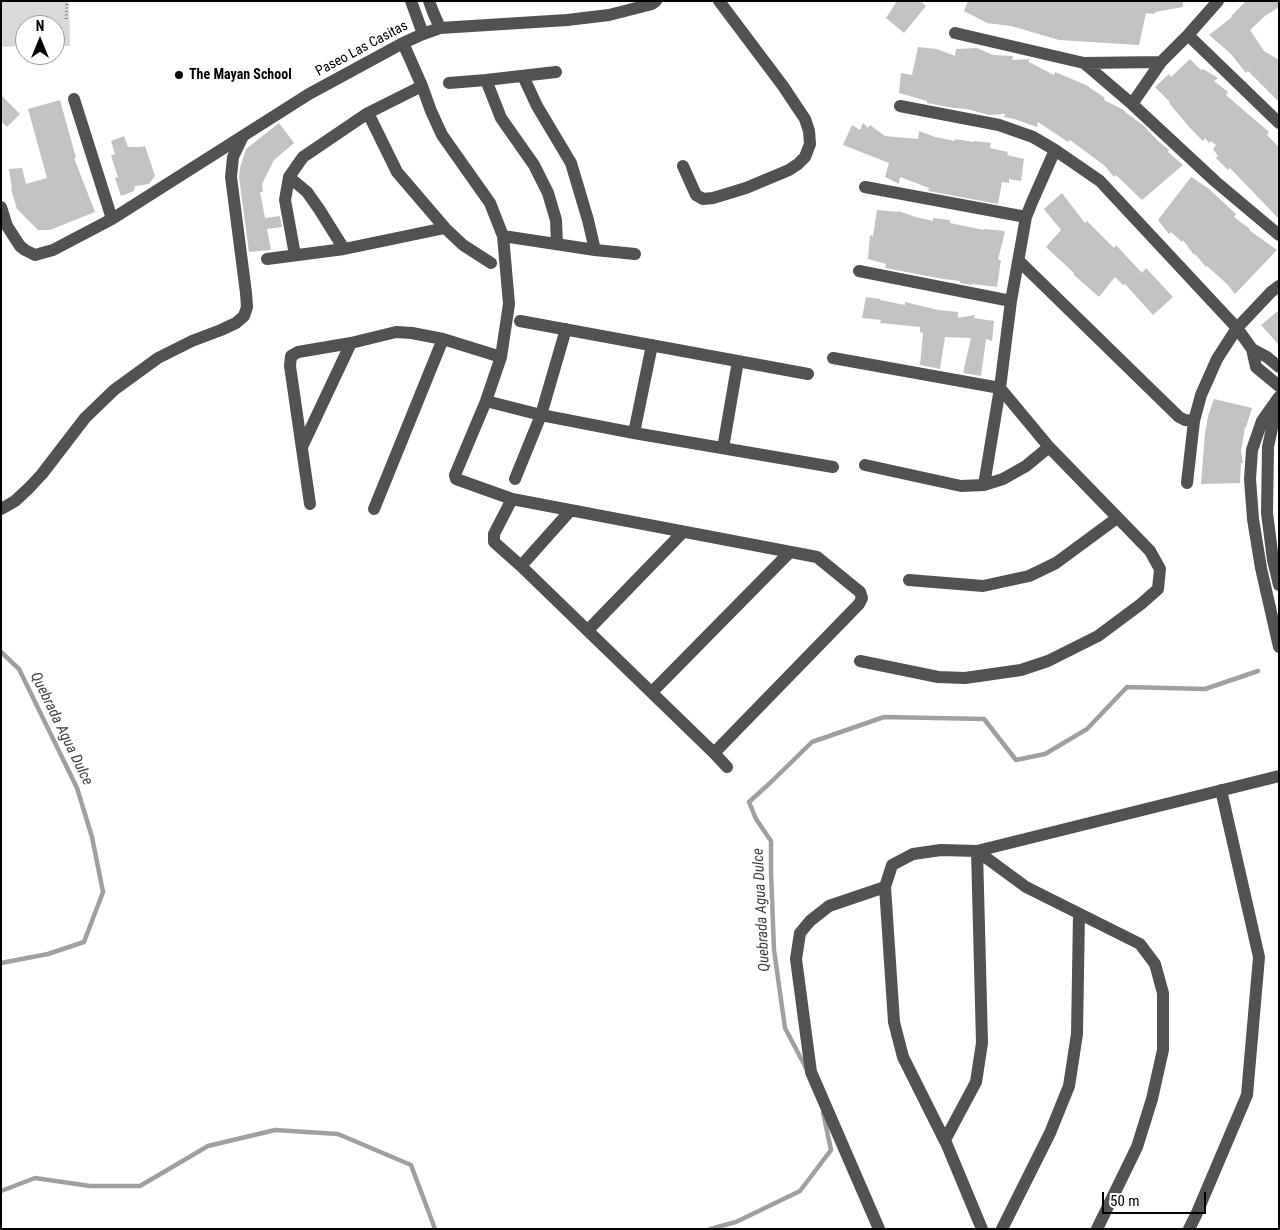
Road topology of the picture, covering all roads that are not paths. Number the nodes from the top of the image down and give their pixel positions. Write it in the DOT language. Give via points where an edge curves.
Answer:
graph roads {
  1 [pos="411,1"];
  2 [pos="430,1"];
  3 [pos="656,1"];
  4 [pos="719,1"];
  5 [pos="1218,1"];
  6 [pos="440,28"];
  7 [pos="955,33"];
  8 [pos="423,34"];
  9 [pos="1188,35"];
  10 [pos="403,43"];
  11 [pos="1161,62"];
  12 [pos="1084,63"];
  13 [pos="556,72"];
  14 [pos="523,76"];
  15 [pos="486,80"];
  16 [pos="449,83"];
  17 [pos="422,86"];
  18 [pos="74,99"];
  19 [pos="1132,104"];
  20 [pos="900,106"];
  21 [pos="368,113"];
  22 [pos="1279,123"];
  23 [pos="243,136"];
  24 [pos="1055,150"];
  25 [pos="683,166"];
  26 [pos="290,177"];
  27 [pos="865,187"];
  28 [pos="1,207"];
  29 [pos="1026,218"];
  30 [pos="112,219"];
  31 [pos="445,228"];
  32 [pos="1279,235"];
  33 [pos="503,236"];
  34 [pos="558,244"];
  35 [pos="344,249"];
  36 [pos="595,250"];
  37 [pos="635,254"];
  38 [pos="295,255"];
  39 [pos="266,259"];
  40 [pos="1019,262"];
  41 [pos="491,263"];
  42 [pos="858,271"];
  43 [pos="1279,286"];
  44 [pos="1011,301"];
  45 [pos="520,321"];
  46 [pos="1237,328"];
  47 [pos="566,329"];
  48 [pos="444,339"];
  49 [pos="351,342"];
  50 [pos="652,345"];
  51 [pos="1252,349"];
  52 [pos="501,357"];
  53 [pos="833,358"];
  54 [pos="738,360"];
  55 [pos="1279,367"];
  56 [pos="808,374"];
  57 [pos="1279,386"];
  58 [pos="1000,388"];
  59 [pos="486,401"];
  60 [pos="541,415"];
  61 [pos="1194,421"];
  62 [pos="1275,428"];
  63 [pos="634,433"];
  64 [pos="302,447"];
  65 [pos="1048,447"];
  66 [pos="722,448"];
  67 [pos="865,465"];
  68 [pos="833,467"];
  69 [pos="515,479"];
  70 [pos="1187,483"];
  71 [pos="984,485"];
  72 [pos="512,499"];
  73 [pos="310,504"];
  74 [pos="1,509"];
  75 [pos="374,509"];
  76 [pos="570,511"];
  77 [pos="1117,518"];
  78 [pos="683,532"];
  79 [pos="790,552"];
  80 [pos="522,566"];
  81 [pos="909,580"];
  82 [pos="1279,585"];
  83 [pos="588,630"];
  84 [pos="1279,647"];
  85 [pos="860,661"];
  86 [pos="652,692"];
  87 [pos="714,753"];
  88 [pos="727,767"];
  89 [pos="1279,776"];
  90 [pos="1221,790"];
  91 [pos="977,851"];
  92 [pos="885,886"];
  93 [pos="1079,914"];
  94 [pos="945,1140"];
  95 [pos="879,1229"];
  96 [pos="982,1229"];
  97 [pos="1002,1229"];
  98 [pos="1097,1229"];
  99 [pos="1189,1229"];
  1 -- 8 [label="street"];
  2 -- 6 [label="street"];
  3 -- 6 [label="street, Paseo Las Casitas" via="609,15"];
  4 -- 25 [label="street" via="806,119 810,144 805,157 789,170 713,198 703,199 696,195"];
  5 -- 9 [label="street"];
  6 -- 8 [label="street, Paseo Las Casitas"];
  7 -- 12 [label="street"];
  8 -- 10 [label="street, Paseo Las Casitas"];
  9 -- 11 [label="street"];
  9 -- 22 [label="street"];
  10 -- 17 [label="street"];
  10 -- 23 [label="street, Paseo Las Casitas" via="309,94"];
  11 -- 12 [label="street"];
  11 -- 19 [label="street"];
  12 -- 19 [label="street"];
  13 -- 14 [label="street"];
  14 -- 15 [label="street"];
  14 -- 36 [label="street" via="570,163"];
  15 -- 16 [label="street"];
  15 -- 34 [label="street" via="501,118 534,165 548,193 556,220"];
  17 -- 21 [label="street"];
  17 -- 33 [label="street" via="442,135 490,203"];
  18 -- 30 [label="street"];
  19 -- 32 [label="street"];
  20 -- 24 [label="street" via="999,125 1033,137"];
  21 -- 26 [label="street" via="303,157"];
  21 -- 31 [label="street" via="397,172"];
  23 -- 30 [label="street, Paseo Las Casitas"];
  23 -- 74 [label="street" via="233,157 231,177 246,293 244,316 236,323 158,358 114,390 85,418 36,481"];
  24 -- 29 [label="street"];
  24 -- 46 [label="street" via="1100,181"];
  26 -- 35 [label="street" via="307,192"];
  26 -- 38 [label="street" via="285,200"];
  27 -- 29 [label="street"];
  28 -- 30 [label="street, Paseo Las Casitas" via="12,234 25,250 35,255 53,250"];
  29 -- 40 [label="street"];
  31 -- 35 [label="street"];
  31 -- 41 [label="street" via="463,245"];
  33 -- 34 [label="street"];
  33 -- 52 [label="street" via="509,304"];
  34 -- 36 [label="street"];
  35 -- 38 [label="street"];
  36 -- 37 [label="street"];
  38 -- 39 [label="street"];
  40 -- 44 [label="street"];
  40 -- 61 [label="street" via="1179,417"];
  42 -- 44 [label="street"];
  43 -- 46 [label="street"];
  44 -- 58 [label="street"];
  45 -- 47 [label="street"];
  46 -- 51 [label="street"];
  46 -- 61 [label="street" via="1217,359"];
  47 -- 50 [label="street"];
  47 -- 60 [label="street"];
  48 -- 49 [label="street" via="396,332"];
  48 -- 52 [label="street"];
  48 -- 75 [label="street"];
  49 -- 64 [label="street"];
  49 -- 64 [label="street" via="298,352 292,356 290,366"];
  50 -- 54 [label="street"];
  50 -- 63 [label="street"];
  51 -- 55 [label="street"];
  51 -- 57 [label="street" via="1256,367"];
  52 -- 59 [label="street"];
  53 -- 58 [label="street"];
  54 -- 56 [label="street"];
  54 -- 66 [label="street"];
  58 -- 65 [label="street"];
  58 -- 71 [label="street"];
  59 -- 60 [label="street"];
  59 -- 72 [label="street" via="455,477"];
  60 -- 63 [label="street"];
  60 -- 69 [label="street"];
  61 -- 70 [label="street"];
  62 -- 82 [label="street" via="1268,447 1267,513"];
  62 -- 84 [label="street" via="1279,397 1262,421 1252,450 1250,479 1261,568"];
  63 -- 66 [label="street"];
  64 -- 73 [label="street"];
  65 -- 71 [label="street" via="1026,466"];
  65 -- 77 [label="street"];
  66 -- 68 [label="street"];
  67 -- 71 [label="street" via="961,486"];
  72 -- 76 [label="street"];
  72 -- 80 [label="street" via="493,538"];
  76 -- 78 [label="street"];
  76 -- 80 [label="street"];
  77 -- 81 [label="street" via="1056,563 1029,576 983,586"];
  77 -- 85 [label="street" via="1150,552 1160,569 1158,589 1098,636 1048,661 1021,670 965,678"];
  78 -- 79 [label="street"];
  78 -- 83 [label="street"];
  79 -- 86 [label="street"];
  79 -- 87 [label="street" via="817,557 860,592 862,598"];
  80 -- 83 [label="street"];
  83 -- 86 [label="street"];
  86 -- 87 [label="street"];
  87 -- 88 [label="street"];
  89 -- 90 [label="street"];
  90 -- 91 [label="street"];
  90 -- 99 [label="street" via="1259,958 1247,1095"];
  91 -- 92 [label="street" via="941,850 913,854 892,865"];
  91 -- 93 [label="street" via="1026,887"];
  91 -- 94 [label="street" via="982,1043 976,1082"];
  92 -- 94 [label="street" via="894,1022 903,1056"];
  92 -- 95 [label="street" via="829,906 810,921 800,933 796,959 811,1072"];
  93 -- 97 [label="street" via="1077,1034 1069,1086"];
  93 -- 98 [label="street" via="1140,944 1155,964 1163,993 1162,1050 1152,1099 1137,1147"];
  94 -- 96 [label="street"];
}
